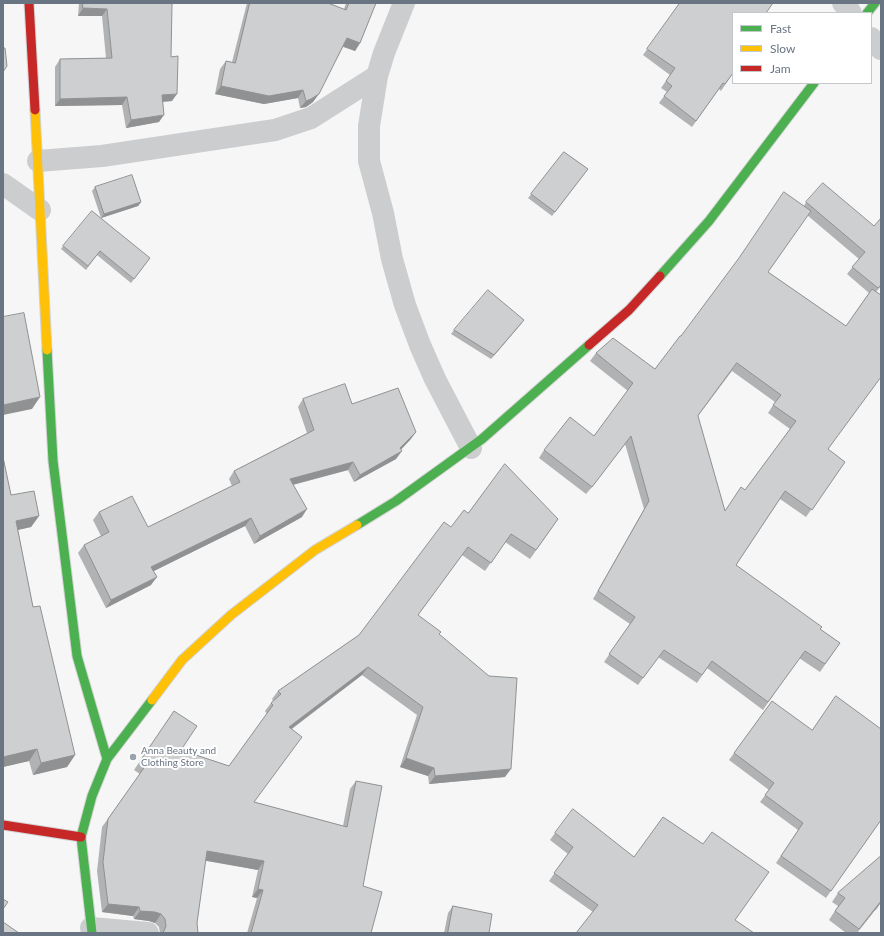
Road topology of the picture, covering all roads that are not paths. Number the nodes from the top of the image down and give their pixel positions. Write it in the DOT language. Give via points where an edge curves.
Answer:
graph roads {
  1 [pos="29,3"];
  2 [pos="404,3"];
  3 [pos="843,3"];
  4 [pos="875,3"];
  5 [pos="850,12"];
  6 [pos="868,12"];
  7 [pos="872,39"];
  8 [pos="881,49"];
  9 [pos="377,76"];
  10 [pos="813,84"];
  11 [pos="38,161"];
  12 [pos="3,184"];
  13 [pos="40,210"];
  14 [pos="471,448"];
  15 [pos="107,759"];
  16 [pos="3,825"];
  17 [pos="81,837"];
  18 [pos="91,931"];
  19 [pos="148,933"];
  1 -- 11 [label="main road"];
  2 -- 9 [label="street"];
  3 -- 5 [label="street"];
  4 -- 6 [label="main road"];
  7 -- 8 [label="street"];
  9 -- 11 [label="street" via="311,118 275,130 102,156"];
  9 -- 14 [label="street" via="368,126 369,161 392,259 420,345"];
  10 -- 14 [label="main road" via="709,221 629,310"];
  11 -- 13 [label="main road"];
  12 -- 13 [label="street"];
  13 -- 15 [label="main road" via="54,469 77,656"];
  14 -- 15 [label="main road" via="396,501 315,550 231,615 182,660"];
  15 -- 17 [label="main road" via="92,796"];
  16 -- 17 [label="main road"];
  17 -- 18 [label="main road"];
  18 -- 19 [label="street"];
}
